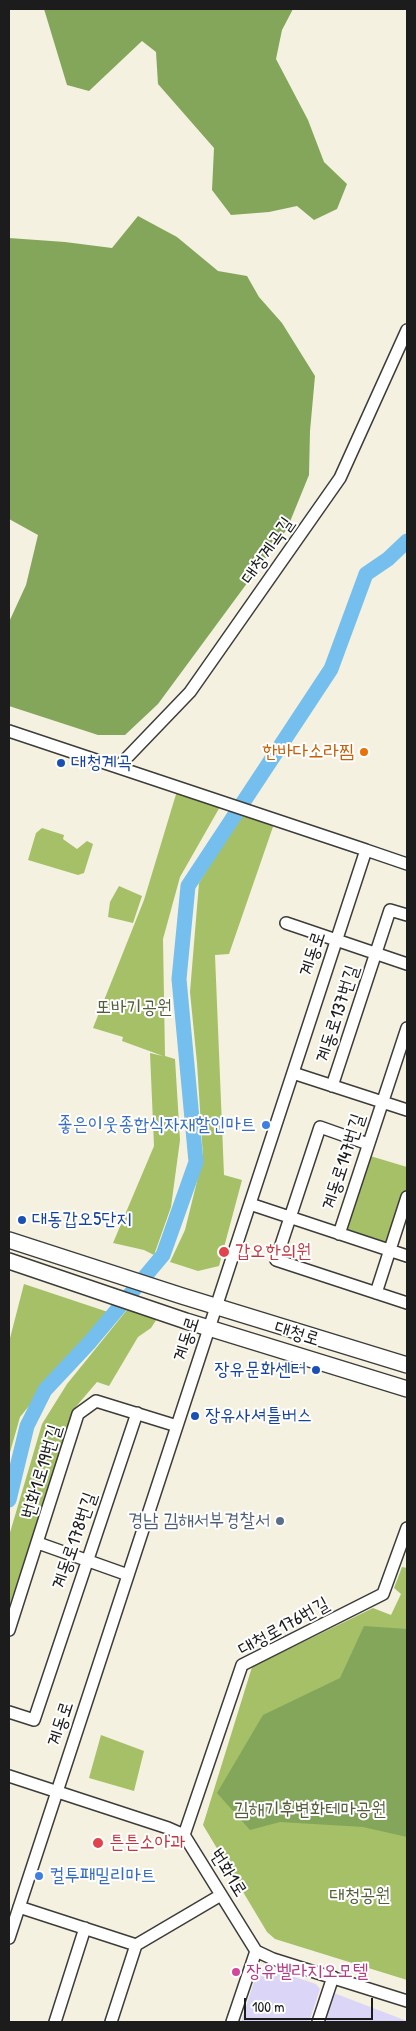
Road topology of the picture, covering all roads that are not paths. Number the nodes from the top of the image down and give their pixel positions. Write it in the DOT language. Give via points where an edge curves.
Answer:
graph roads {
  1 [pos="407,330"];
  2 [pos="9,734"];
  3 [pos="118,767"];
  4 [pos="366,850"];
  5 [pos="407,864"];
  6 [pos="407,916"];
  7 [pos="286,923"];
  8 [pos="336,940"];
  9 [pos="376,954"];
  10 [pos="407,964"];
  11 [pos="407,1028"];
  12 [pos="293,1073"];
  13 [pos="332,1086"];
  14 [pos="382,1102"];
  15 [pos="407,1110"];
  16 [pos="368,1144"];
  17 [pos="407,1197"];
  18 [pos="250,1204"];
  19 [pos="290,1218"];
  20 [pos="339,1234"];
  21 [pos="9,1240"];
  22 [pos="390,1250"];
  23 [pos="407,1256"];
  24 [pos="9,1261"];
  25 [pos="376,1293"];
  26 [pos="407,1303"];
  27 [pos="216,1306"];
  28 [pos="209,1329"];
  29 [pos="407,1365"];
  30 [pos="407,1389"];
  31 [pos="137,1412"];
  32 [pos="177,1426"];
  33 [pos="407,1528"];
  34 [pos="38,1543"];
  35 [pos="87,1561"];
  36 [pos="128,1575"];
  37 [pos="9,1630"];
  38 [pos="9,1712"];
  39 [pos="9,1776"];
  40 [pos="57,1792"];
  41 [pos="184,1835"];
  42 [pos="221,1894"];
  43 [pos="19,1907"];
  44 [pos="85,1928"];
  45 [pos="9,1938"];
  46 [pos="136,1945"];
  47 [pos="256,1951"];
  48 [pos="333,1977"];
  49 [pos="407,2001"];
  50 [pos="55,2022"];
  51 [pos="111,2022"];
  52 [pos="232,2022"];
  53 [pos="318,2022"];
  1 -- 3 [label="street, 대청계곡길" via="340,478 190,692"];
  2 -- 3 [label="street"];
  3 -- 4 [label="street"];
  4 -- 5 [label="street"];
  4 -- 8 [label="street, 계동로"];
  6 -- 9 [label="street, 계동로137번길" via="390,910"];
  7 -- 8 [label="street"];
  8 -- 9 [label="street"];
  8 -- 12 [label="street, 계동로"];
  9 -- 10 [label="street, 계동로137번길"];
  9 -- 13 [label="street, 계동로137번길"];
  11 -- 14 [label="street, 계동로147번길"];
  12 -- 13 [label="street, 계동로147번길"];
  12 -- 18 [label="street, 계동로"];
  13 -- 14 [label="street, 계동로147번길"];
  14 -- 15 [label="street, 계동로147번길"];
  14 -- 16 [label="street, 계동로147번길"];
  16 -- 19 [label="street" via="320,1127"];
  16 -- 20 [label="street, 계동로147번길"];
  17 -- 22 [label="street"];
  18 -- 19 [label="street"];
  18 -- 27 [label="street, 계동로"];
  19 -- 20 [label="street"];
  19 -- 25 [label="street" via="276,1260"];
  20 -- 22 [label="street"];
  21 -- 27 [label="main road, 대청로"];
  22 -- 23 [label="street"];
  22 -- 25 [label="street"];
  24 -- 28 [label="main road, 대청로"];
  25 -- 26 [label="street"];
  27 -- 28 [label="street, 계동로"];
  27 -- 29 [label="main road, 대청로"];
  28 -- 30 [label="main road, 대청로"];
  28 -- 32 [label="street, 계동로"];
  31 -- 32 [label="street"];
  31 -- 34 [label="street, 번화1로19번길" via="96,1401 78,1414"];
  31 -- 35 [label="street, 계동로178번길"];
  32 -- 36 [label="street, 계동로"];
  33 -- 41 [label="street, 대청로176번길" via="384,1594 242,1665"];
  34 -- 35 [label="street"];
  34 -- 37 [label="street, 번화1로19번길"];
  35 -- 36 [label="street"];
  35 -- 38 [label="street, 계동로178번길" via="34,1720"];
  36 -- 40 [label="street, 계동로"];
  39 -- 40 [label="street"];
  40 -- 41 [label="street"];
  40 -- 43 [label="street, 계동로"];
  41 -- 42 [label="street, 번화1로"];
  42 -- 46 [label="street"];
  42 -- 47 [label="street, 번화1로"];
  43 -- 44 [label="street"];
  43 -- 45 [label="street, 계동로"];
  44 -- 46 [label="street"];
  44 -- 50 [label="street"];
  46 -- 51 [label="street"];
  47 -- 48 [label="street"];
  47 -- 52 [label="street"];
  48 -- 49 [label="street"];
  48 -- 53 [label="street"];
}
